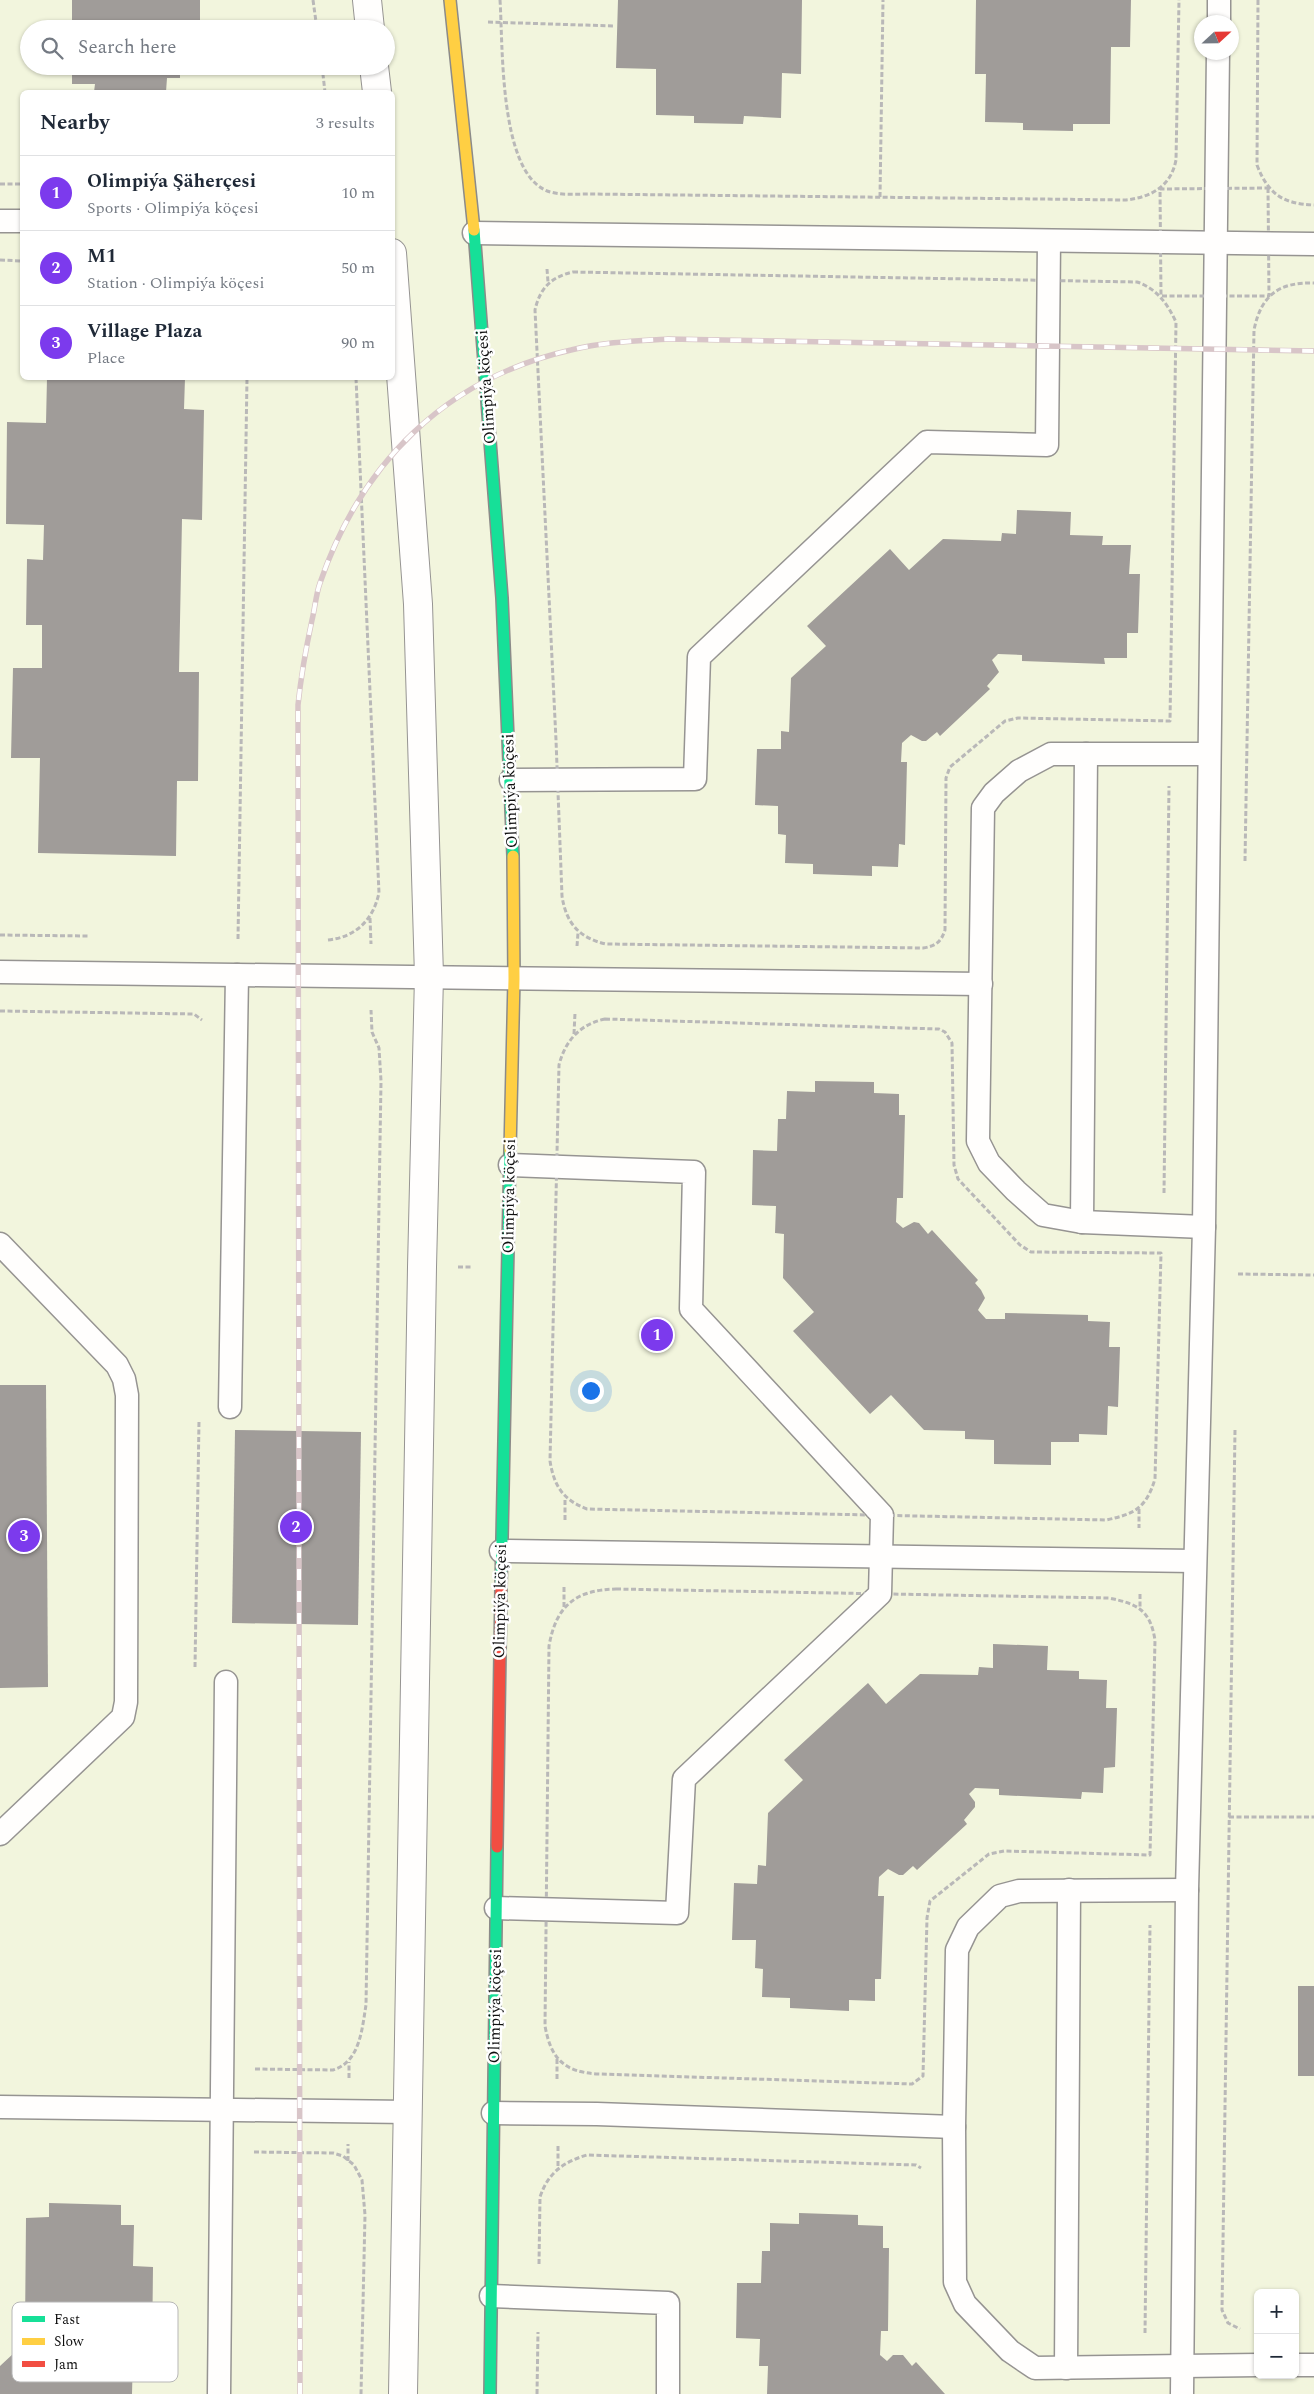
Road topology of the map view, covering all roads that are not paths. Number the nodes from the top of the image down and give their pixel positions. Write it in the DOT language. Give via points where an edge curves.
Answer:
graph roads {
  1 [pos="367,0"];
  2 [pos="450,0"];
  3 [pos="1219,0"];
  4 [pos="1219,15"];
  5 [pos="369,20"];
  6 [pos="1218,60"];
  7 [pos="375,75"];
  8 [pos="377,90"];
  9 [pos="0,221"];
  10 [pos="20,222"];
  11 [pos="474,233"];
  12 [pos="1049,241"];
  13 [pos="1216,242"];
  14 [pos="1314,244"];
  15 [pos="395,294"];
  16 [pos="1086,754"];
  17 [pos="1209,754"];
  18 [pos="511,780"];
  19 [pos="0,972"];
  20 [pos="237,974"];
  21 [pos="429,976"];
  22 [pos="514,979"];
  23 [pos="981,984"];
  24 [pos="510,1165"];
  25 [pos="1082,1222"];
  26 [pos="1204,1226"];
  27 [pos="0,1244"];
  28 [pos="230,1407"];
  29 [pos="501,1551"];
  30 [pos="882,1556"];
  31 [pos="1194,1561"];
  32 [pos="226,1682"];
  33 [pos="0,1834"];
  34 [pos="1069,1890"];
  35 [pos="1187,1890"];
  36 [pos="496,1908"];
  37 [pos="0,2107"];
  38 [pos="221,2108"];
  39 [pos="408,2112"];
  40 [pos="493,2113"];
  41 [pos="954,2127"];
  42 [pos="491,2296"];
  43 [pos="1254,2365"];
  44 [pos="1299,2365"];
  45 [pos="1314,2365"];
  46 [pos="1182,2366"];
  47 [pos="1066,2368"];
  48 [pos="219,2394"];
  49 [pos="403,2394"];
  50 [pos="490,2394"];
  51 [pos="668,2394"];
  52 [pos="1182,2394"];
  1 -- 5 [label="street"];
  2 -- 11 [label="street, Olimpiýa köçesi"];
  3 -- 4 [label="lane"];
  6 -- 13 [label="lane"];
  7 -- 8 [label="street"];
  9 -- 10 [label="lane"];
  11 -- 12 [label="lane"];
  11 -- 18 [label="street, Olimpiýa köçesi" via="502,598"];
  12 -- 13 [label="lane"];
  12 -- 18 [label="lane" via="1047,445 927,442 698,657 695,779"];
  13 -- 14 [label="lane"];
  13 -- 17 [label="lane"];
  15 -- 21 [label="street" via="418,604"];
  16 -- 17 [label="lane"];
  16 -- 23 [label="lane" via="1051,754 1019,771 994,793 984,808"];
  16 -- 25 [label="lane"];
  17 -- 26 [label="lane"];
  18 -- 22 [label="street, Olimpiýa köçesi"];
  19 -- 20 [label="lane"];
  20 -- 21 [label="lane"];
  20 -- 28 [label="lane"];
  21 -- 22 [label="lane"];
  21 -- 39 [label="street"];
  22 -- 23 [label="lane"];
  22 -- 24 [label="street, Olimpiýa köçesi"];
  23 -- 25 [label="lane" via="978,1141 989,1162 1043,1215"];
  24 -- 29 [label="street, Olimpiýa köçesi"];
  24 -- 30 [label="lane" via="694,1172 691,1309 882,1515"];
  25 -- 26 [label="lane"];
  26 -- 31 [label="lane"];
  27 -- 33 [label="lane" via="118,1366 127,1395 126,1692 123,1717"];
  29 -- 30 [label="lane"];
  29 -- 36 [label="street, Olimpiýa köçesi"];
  30 -- 31 [label="lane"];
  30 -- 36 [label="lane" via="880,1594 684,1779 677,1913"];
  31 -- 35 [label="lane"];
  32 -- 38 [label="lane"];
  34 -- 35 [label="lane"];
  34 -- 41 [label="lane" via="1019,1891 1000,1896 968,1927 957,1950"];
  34 -- 47 [label="lane"];
  35 -- 46 [label="lane"];
  36 -- 40 [label="street, Olimpiýa köçesi"];
  37 -- 38 [label="lane"];
  38 -- 39 [label="lane"];
  38 -- 48 [label="lane"];
  39 -- 49 [label="street"];
  40 -- 41 [label="lane"];
  40 -- 42 [label="street, Olimpiýa köçesi"];
  41 -- 47 [label="lane" via="955,2282 965,2304 1010,2351 1035,2368"];
  42 -- 50 [label="street, Olimpiýa köçesi"];
  42 -- 51 [label="lane" via="668,2303"];
  43 -- 46 [label="lane"];
  44 -- 45 [label="lane"];
  46 -- 47 [label="lane"];
  46 -- 52 [label="lane"];
}
